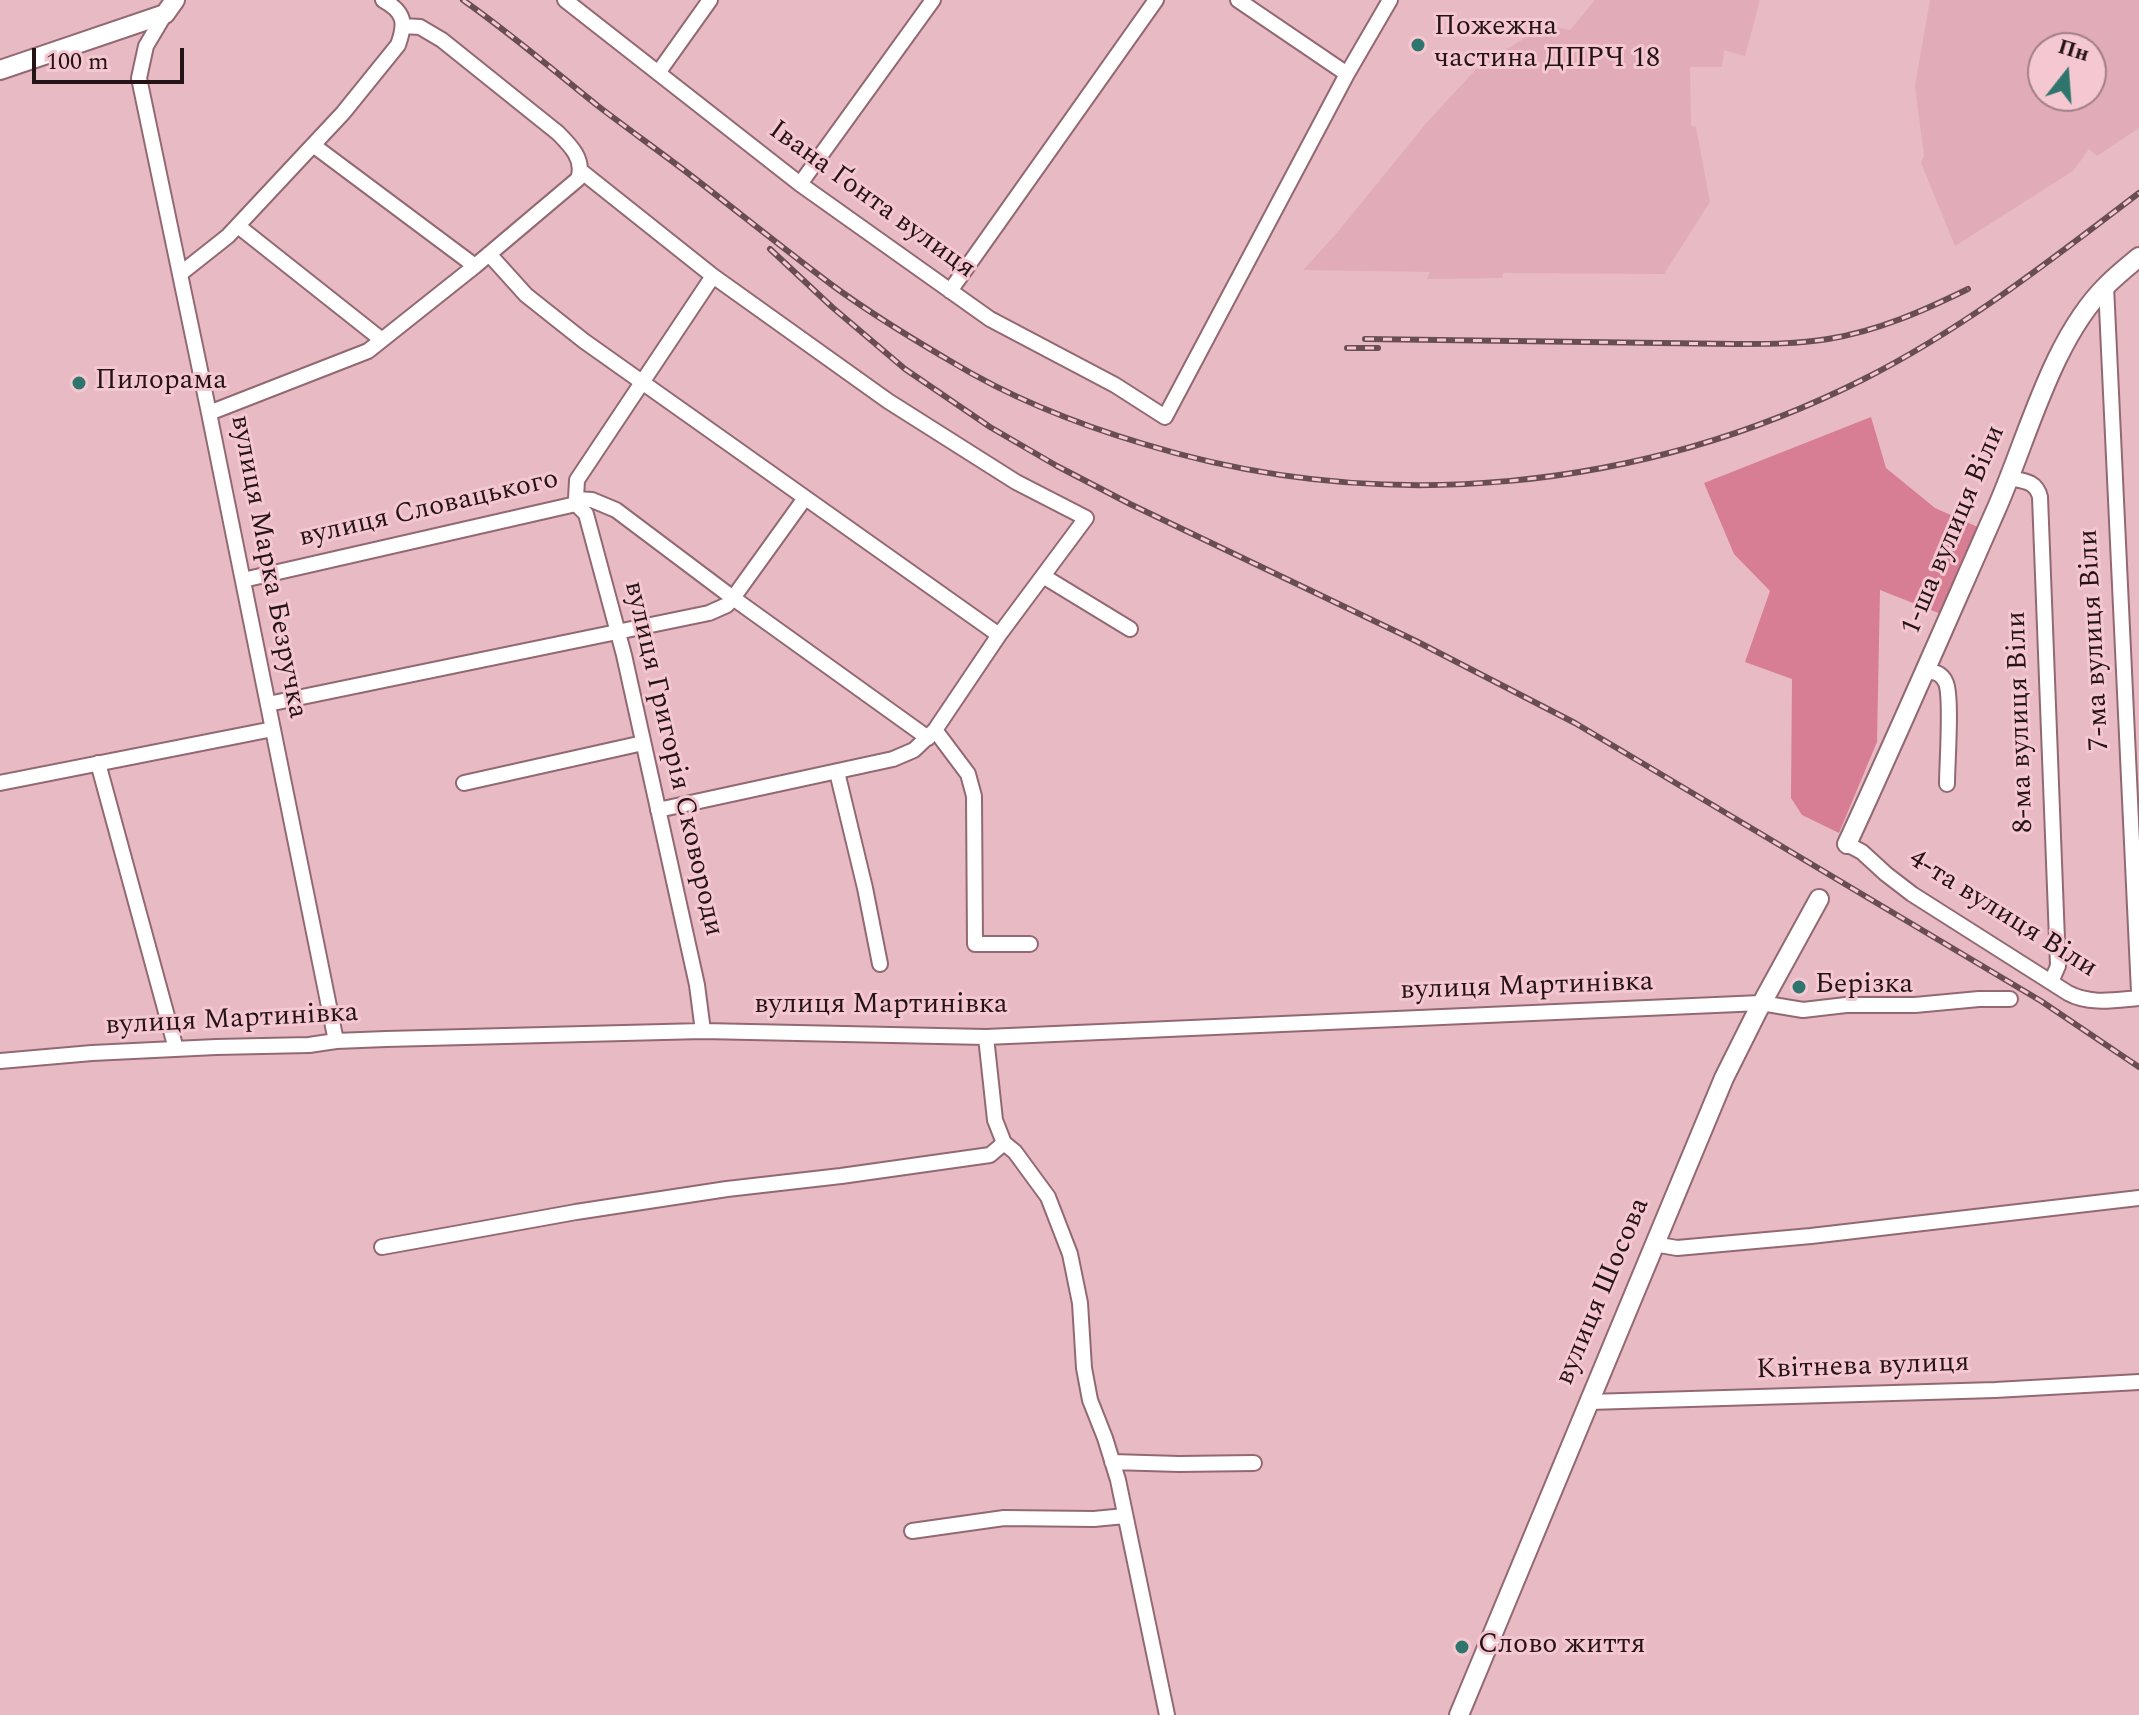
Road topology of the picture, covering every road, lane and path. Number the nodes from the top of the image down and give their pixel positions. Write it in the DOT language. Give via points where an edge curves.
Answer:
graph roads {
  1 [pos="383,0"];
  2 [pos="565,0"];
  3 [pos="710,0"];
  4 [pos="933,0"];
  5 [pos="1156,0"];
  6 [pos="1238,0"];
  7 [pos="1390,0"];
  8 [pos="170,7"];
  9 [pos="403,26"];
  10 [pos="0,70"];
  11 [pos="658,73"];
  12 [pos="1347,74"];
  13 [pos="313,145"];
  14 [pos="581,171"];
  15 [pos="800,184"];
  16 [pos="238,226"];
  17 [pos="489,254"];
  18 [pos="2139,257"];
  19 [pos="475,266"];
  20 [pos="180,274"];
  21 [pos="713,276"];
  22 [pos="2106,286"];
  23 [pos="950,291"];
  24 [pos="382,340"];
  25 [pos="641,383"];
  26 [pos="209,413"];
  27 [pos="2010,478"];
  28 [pos="805,498"];
  29 [pos="576,502"];
  30 [pos="1043,576"];
  31 [pos="243,580"];
  32 [pos="733,598"];
  33 [pos="1130,629"];
  34 [pos="618,631"];
  35 [pos="999,635"];
  36 [pos="1926,671"];
  37 [pos="268,704"];
  38 [pos="273,729"];
  39 [pos="932,734"];
  40 [pos="643,743"];
  41 [pos="98,763"];
  42 [pos="837,772"];
  43 [pos="0,783"];
  44 [pos="464,783"];
  45 [pos="1947,784"];
  46 [pos="658,810"];
  47 [pos="1847,844"];
  48 [pos="1819,899"];
  49 [pos="1030,944"];
  50 [pos="880,964"];
  51 [pos="2051,982"];
  52 [pos="2139,995"];
  53 [pos="2010,999"];
  54 [pos="1761,1003"];
  55 [pos="703,1031"];
  56 [pos="986,1037"];
  57 [pos="336,1041"];
  58 [pos="176,1049"];
  59 [pos="0,1061"];
  60 [pos="1004,1143"];
  61 [pos="2139,1198"];
  62 [pos="1654,1244"];
  63 [pos="382,1247"];
  64 [pos="2139,1382"];
  65 [pos="1589,1402"];
  66 [pos="1112,1462"];
  67 [pos="1254,1463"];
  68 [pos="1125,1516"];
  69 [pos="912,1531"];
  70 [pos="1167,1715"];
  71 [pos="1459,1715"];
  1 -- 9 [label="street" via="398,10"];
  2 -- 11 [label="street, Івана Ґонта вулиця"];
  3 -- 11 [label="street"];
  4 -- 15 [label="street"];
  5 -- 23 [label="street"];
  6 -- 12 [label="street"];
  7 -- 12 [label="street"];
  8 -- 10 [label="main road"];
  8 -- 20 [label="street, вулиця Марка Безручка" via="146,46 139,78"];
  9 -- 13 [label="street" via="398,45"];
  9 -- 14 [label="street" via="420,27 442,40 534,113 571,147"];
  11 -- 15 [label="street, Івана Ґонта вулиця"];
  12 -- 23 [label="street, Івана Ґонта вулиця" via="1165,417"];
  13 -- 16 [label="street"];
  13 -- 19 [label="street"];
  14 -- 17 [label="street" via="573,185"];
  14 -- 21 [label="street"];
  15 -- 23 [label="street, Івана Ґонта вулиця"];
  16 -- 20 [label="street"];
  16 -- 24 [label="street"];
  17 -- 19 [label="street"];
  17 -- 25 [label="street" via="526,295"];
  18 -- 22 [label="main road, 1-ша вулиця Віли"];
  19 -- 24 [label="street"];
  20 -- 26 [label="street, вулиця Марка Безручка"];
  21 -- 25 [label="street"];
  21 -- 30 [label="street" via="888,401 1016,482 1086,518"];
  22 -- 27 [label="main road, 1-ша вулиця Віли" via="2058,358"];
  22 -- 52 [label="street, 7-ма вулиця Віли"];
  24 -- 26 [label="street" via="368,351"];
  25 -- 28 [label="street"];
  25 -- 29 [label="street" via="577,480"];
  26 -- 31 [label="street, вулиця Марка Безручка"];
  27 -- 36 [label="main road, 1-ша вулиця Віли"];
  27 -- 51 [label="street, 8-ма вулиця Віли" via="2030,482 2040,497 2058,966"];
  28 -- 32 [label="street"];
  28 -- 35 [label="street"];
  29 -- 31 [label="street, вулиця Словацького"];
  29 -- 32 [label="street" via="592,500 616,510"];
  29 -- 34 [label="street, вулиця Григорія Сковороди" via="586,514"];
  30 -- 33 [label="street"];
  30 -- 35 [label="street"];
  31 -- 37 [label="street, вулиця Марка Безручка"];
  32 -- 34 [label="street" via="709,613"];
  32 -- 39 [label="street"];
  34 -- 37 [label="street"];
  34 -- 40 [label="street, вулиця Григорія Сковороди"];
  35 -- 39 [label="street"];
  36 -- 45 [label="street" via="1937,672 1948,691"];
  36 -- 47 [label="main road, 1-ша вулиця Віли"];
  37 -- 38 [label="street, вулиця Марка Безручка"];
  38 -- 41 [label="street"];
  38 -- 57 [label="street, вулиця Марка Безручка"];
  39 -- 42 [label="street" via="893,759"];
  39 -- 49 [label="street" via="968,774 974,796 975,944"];
  40 -- 44 [label="street"];
  40 -- 46 [label="street, вулиця Григорія Сковороди"];
  41 -- 43 [label="street"];
  41 -- 58 [label="street"];
  42 -- 46 [label="street"];
  42 -- 50 [label="street"];
  46 -- 55 [label="street, вулиця Григорія Сковороди"];
  47 -- 51 [label="street, 4-та вулиця Віли" via="1912,894"];
  48 -- 54 [label="main road, вулиця Шосова"];
  51 -- 52 [label="street, 4-та вулиця Віли" via="2088,1001"];
  53 -- 54 [label="street, вулиця Мартинівка" via="1803,1010"];
  54 -- 56 [label="street, вулиця Мартинівка"];
  54 -- 62 [label="main road, вулиця Шосова"];
  55 -- 56 [label="street, вулиця Мартинівка"];
  55 -- 57 [label="street, вулиця Мартинівка"];
  56 -- 60 [label="street" via="995,1120"];
  57 -- 58 [label="street, вулиця Мартинівка"];
  58 -- 59 [label="street, вулиця Мартинівка"];
  60 -- 63 [label="street" via="990,1155 591,1209"];
  60 -- 66 [label="street" via="1048,1197 1070,1254 1088,1390"];
  61 -- 62 [label="street" via="1811,1236 1677,1248"];
  62 -- 65 [label="main road, вулиця Шосова"];
  64 -- 65 [label="street, Квітнева вулиця"];
  65 -- 71 [label="main road, вулиця Шосова"];
  66 -- 67 [label="street"];
  66 -- 68 [label="street"];
  68 -- 69 [label="street" via="1004,1518"];
  68 -- 70 [label="street"];
}
